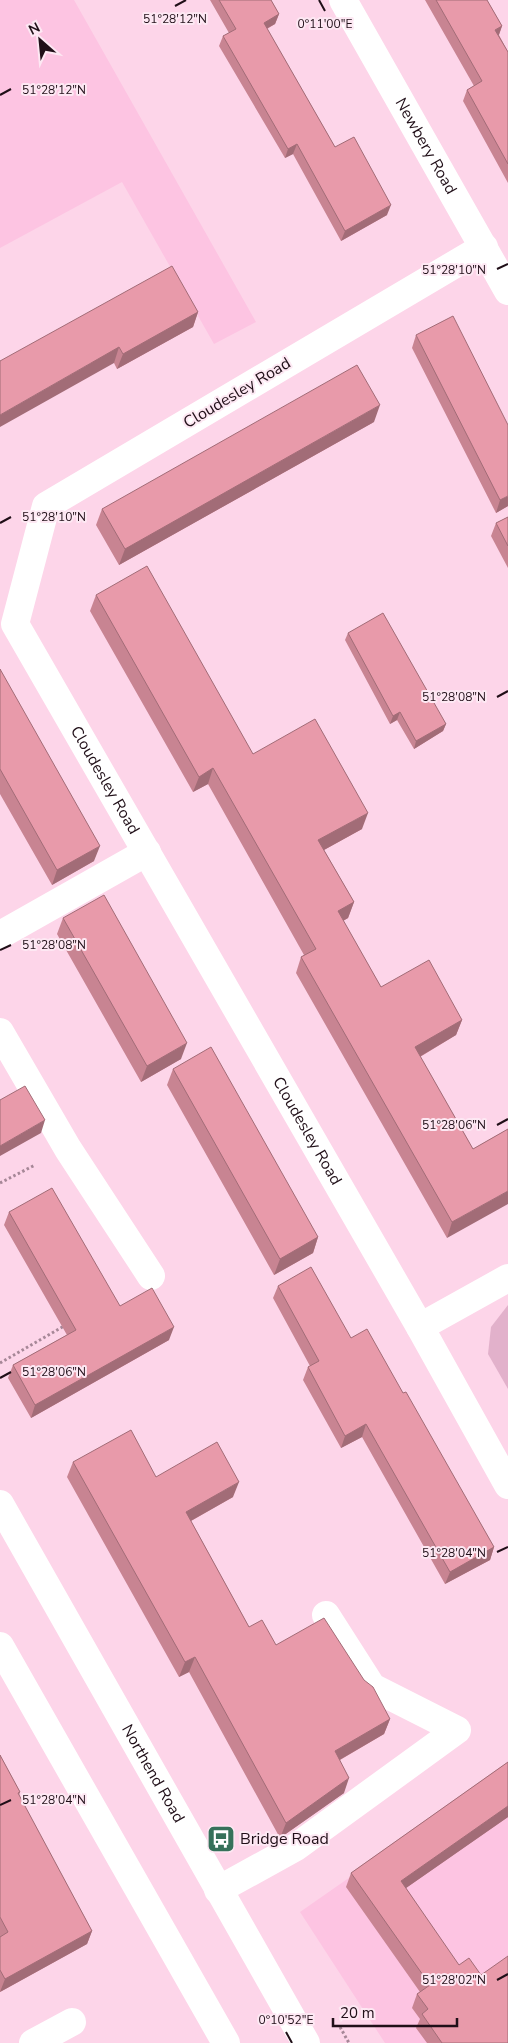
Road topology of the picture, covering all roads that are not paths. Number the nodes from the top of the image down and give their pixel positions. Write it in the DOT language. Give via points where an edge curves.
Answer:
graph roads {
  1 [pos="343,0"];
  2 [pos="484,247"];
  3 [pos="508,291"];
  4 [pos="147,852"];
  5 [pos="0,935"];
  6 [pos="0,1032"];
  7 [pos="151,1276"];
  8 [pos="508,1278"];
  9 [pos="420,1327"];
  10 [pos="508,1485"];
  11 [pos="0,1504"];
  12 [pos="326,1614"];
  13 [pos="0,1646"];
  14 [pos="218,1890"];
  15 [pos="72,2022"];
  16 [pos="32,2043"];
  17 [pos="226,2043"];
  18 [pos="306,2043"];
  1 -- 2 [label="street, Newbery Road"];
  2 -- 3 [label="street, Newbery Road"];
  2 -- 4 [label="street, Cloudesley Road" via="46,506 15,624"];
  4 -- 5 [label="street"];
  4 -- 9 [label="street, Cloudesley Road"];
  6 -- 7 [label="street" via="68,1149"];
  8 -- 9 [label="street"];
  9 -- 10 [label="street, Cloudesley Road"];
  11 -- 14 [label="street, Northend Road"];
  12 -- 14 [label="street" via="372,1687 456,1730 296,1847"];
  13 -- 17 [label="street"];
  14 -- 18 [label="street, Northend Road"];
  15 -- 16 [label="street"];
}
